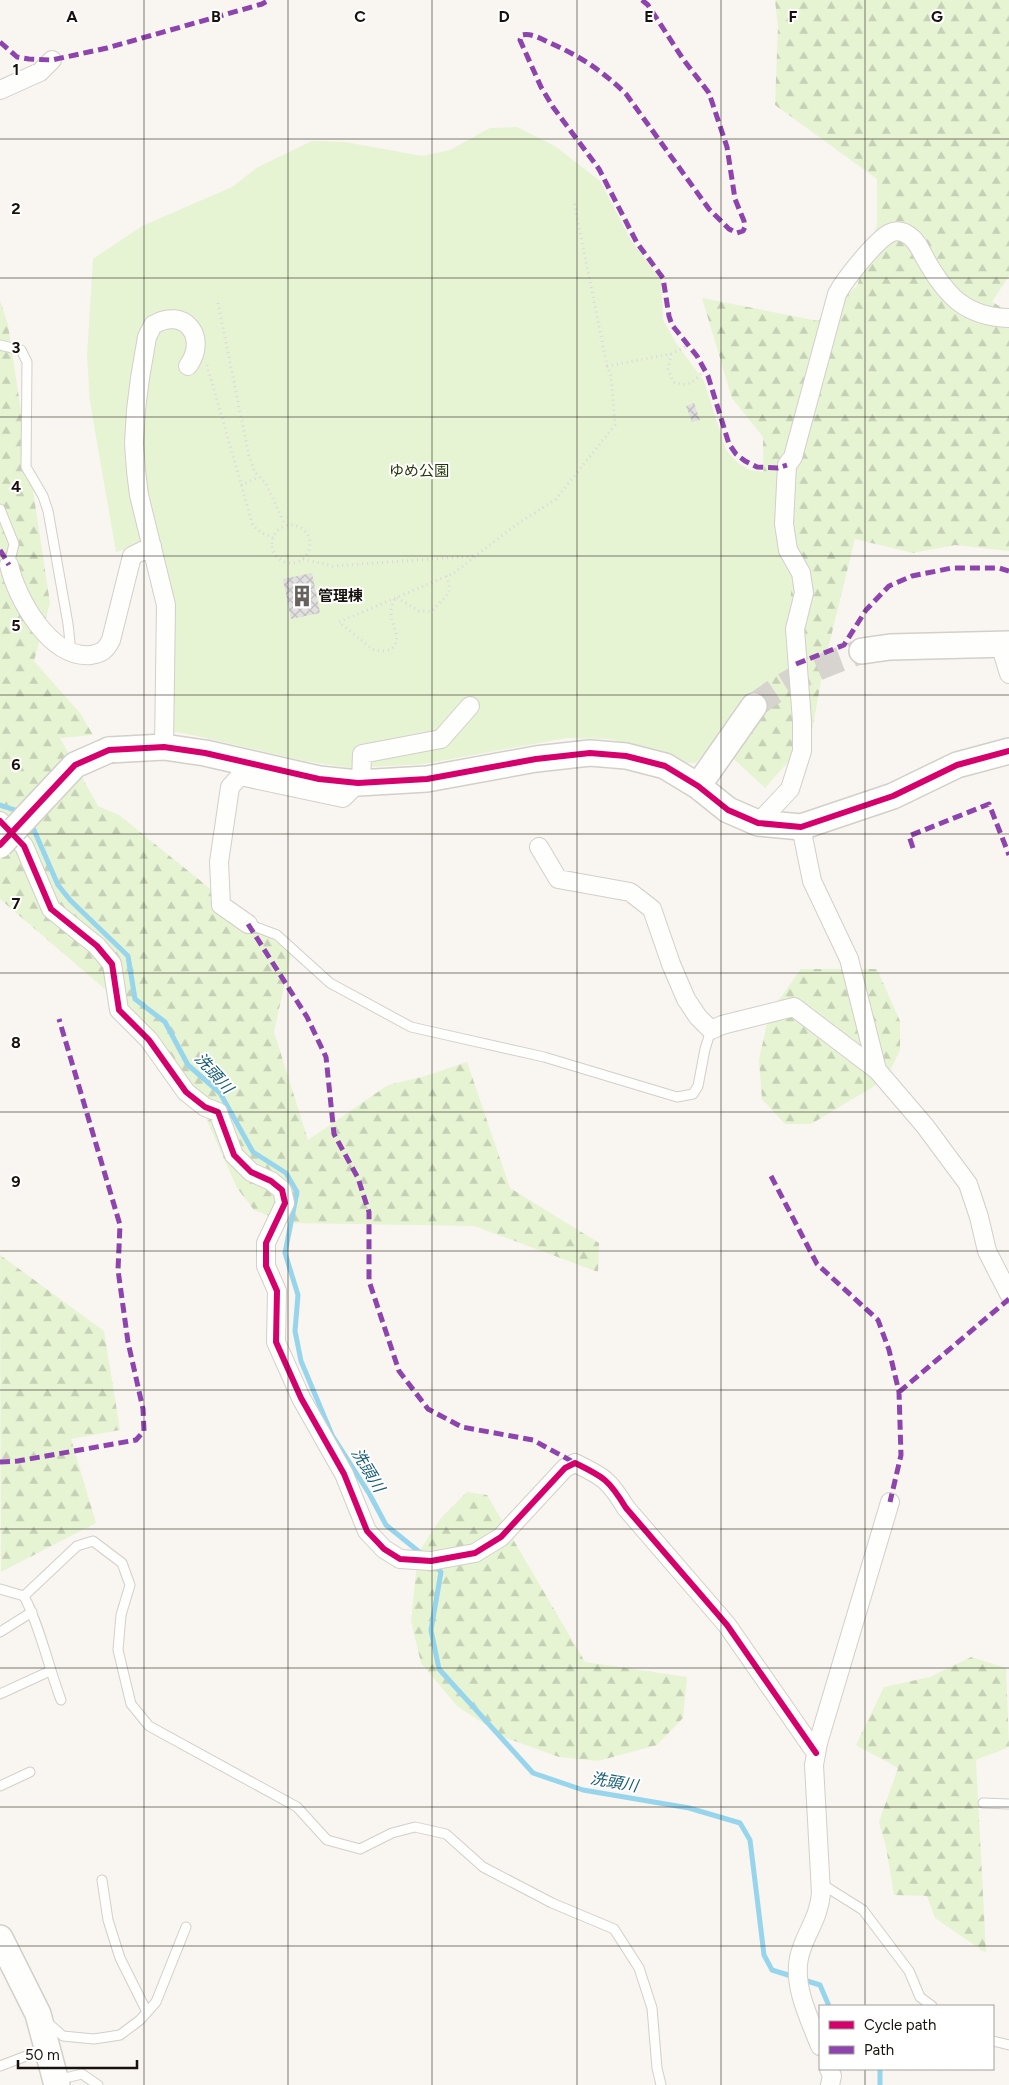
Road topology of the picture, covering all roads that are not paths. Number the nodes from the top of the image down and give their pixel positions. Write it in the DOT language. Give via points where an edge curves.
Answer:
graph roads {
  1 [pos="52,60"];
  2 [pos="0,90"];
  3 [pos="1009,318"];
  4 [pos="0,345"];
  5 [pos="188,366"];
  6 [pos="0,509"];
  7 [pos="152,546"];
  8 [pos="9,565"];
  9 [pos="1005,644"];
  10 [pos="862,651"];
  11 [pos="72,653"];
  12 [pos="1009,674"];
  13 [pos="470,706"];
  14 [pos="754,706"];
  15 [pos="164,746"];
  16 [pos="1009,752"];
  17 [pos="359,782"];
  18 [pos="698,786"];
  19 [pos="0,821"];
  20 [pos="758,823"];
  21 [pos="801,827"];
  22 [pos="0,845"];
  23 [pos="540,847"];
  24 [pos="248,924"];
  25 [pos="711,1030"];
  26 [pos="877,1070"];
  27 [pos="1009,1294"];
  28 [pos="890,1502"];
  29 [pos="0,1589"];
  30 [pos="24,1596"];
  31 [pos="32,1612"];
  32 [pos="0,1632"];
  33 [pos="50,1671"];
  34 [pos="0,1694"];
  35 [pos="61,1700"];
  36 [pos="816,1753"];
  37 [pos="30,1772"];
  38 [pos="0,1786"];
  39 [pos="983,1803"];
  40 [pos="1009,1804"];
  41 [pos="102,1880"];
  42 [pos="820,1883"];
  43 [pos="186,1927"];
  44 [pos="0,1938"];
  45 [pos="930,2005"];
  46 [pos="147,2012"];
  47 [pos="38,2014"];
  48 [pos="994,2041"];
  49 [pos="819,2043"];
  50 [pos="1009,2044"];
  51 [pos="47,2048"];
  52 [pos="0,2066"];
  53 [pos="829,2070"];
  54 [pos="57,2083"];
  55 [pos="98,2085"];
  56 [pos="662,2085"];
  57 [pos="830,2085"];
  1 -- 2 [label="street" via="40,72"];
  3 -- 20 [label="street" via="983,314 956,301 936,278 915,241 898,231 890,232 882,239 837,294 798,440 787,465 784,524 788,550 801,573 804,593 795,629 802,751 790,789"];
  4 -- 11 [label="lane" via="21,350 27,362 26,467 48,511"];
  5 -- 7 [label="street" via="195,357 196,346 194,333 188,324 179,320 158,322 147,337 134,443 139,495"];
  6 -- 8 [label="lane" via="14,544"];
  7 -- 11 [label="street" via="132,556 107,648 96,654"];
  7 -- 15 [label="street" via="166,605"];
  8 -- 11 [label="street" via="13,580 40,629"];
  9 -- 10 [label="street" via="890,647"];
  9 -- 12 [label="street"];
  13 -- 17 [label="street" via="441,739 362,754"];
  14 -- 18 [label="street"];
  15 -- 17 [label="street" via="319,779"];
  15 -- 22 [label="street, bridge" via="109,750 75,765"];
  16 -- 21 [label="street" via="957,766 893,796"];
  17 -- 18 [label="street" via="427,779 536,759 590,753 626,756 665,766"];
  17 -- 24 [label="street" via="343,798 240,776 230,786 219,862 220,905"];
  18 -- 20 [label="street" via="728,810"];
  19 -- 36 [label="street" via="24,846 51,909 97,946 112,964 119,1010 149,1040 186,1092 205,1108 218,1112 234,1155 251,1172 282,1190 285,1203 266,1243 266,1266 277,1291 276,1342 301,1398 344,1474 367,1531 384,1549 400,1559 431,1561 475,1553 501,1537 565,1468 575,1463 599,1474 727,1625"];
  20 -- 21 [label="street"];
  21 -- 26 [label="street" via="812,881 850,959"];
  23 -- 25 [label="street" via="558,879 630,892 652,908 686,999"];
  24 -- 25 [label="lane" via="277,935 330,983 411,1027 544,1057 677,1097 693,1094 698,1086 704,1049"];
  25 -- 26 [label="street" via="794,1007"];
  26 -- 27 [label="street" via="925,1126 968,1184 987,1251"];
  28 -- 36 [label="street"];
  29 -- 30 [label="lane"];
  30 -- 31 [label="lane"];
  30 -- 56 [label="lane" via="77,1546 93,1541 122,1563 130,1585 118,1650 131,1704 149,1726 297,1807 327,1840 360,1849 392,1832 416,1827 446,1834 482,1867 552,1903 614,1929 639,1968 652,2008 657,2068"];
  31 -- 32 [label="lane"];
  31 -- 33 [label="lane"];
  33 -- 34 [label="lane"];
  33 -- 35 [label="lane"];
  36 -- 42 [label="street"];
  37 -- 38 [label="lane"];
  39 -- 40 [label="lane"];
  41 -- 46 [label="lane" via="108,1920 120,1958"];
  42 -- 45 [label="lane" via="863,1910 909,1971 920,1998"];
  42 -- 49 [label="street" via="820,1909 799,1958 800,1994"];
  43 -- 46 [label="lane" via="156,2002"];
  44 -- 47 [label="street"];
  46 -- 47 [label="lane" via="120,2035 94,2039 64,2036"];
  47 -- 51 [label="street"];
  48 -- 50 [label="lane"];
  51 -- 52 [label="lane"];
  51 -- 54 [label="street"];
  53 -- 57 [label="street"];
  54 -- 55 [label="lane" via="82,2074"];
}
